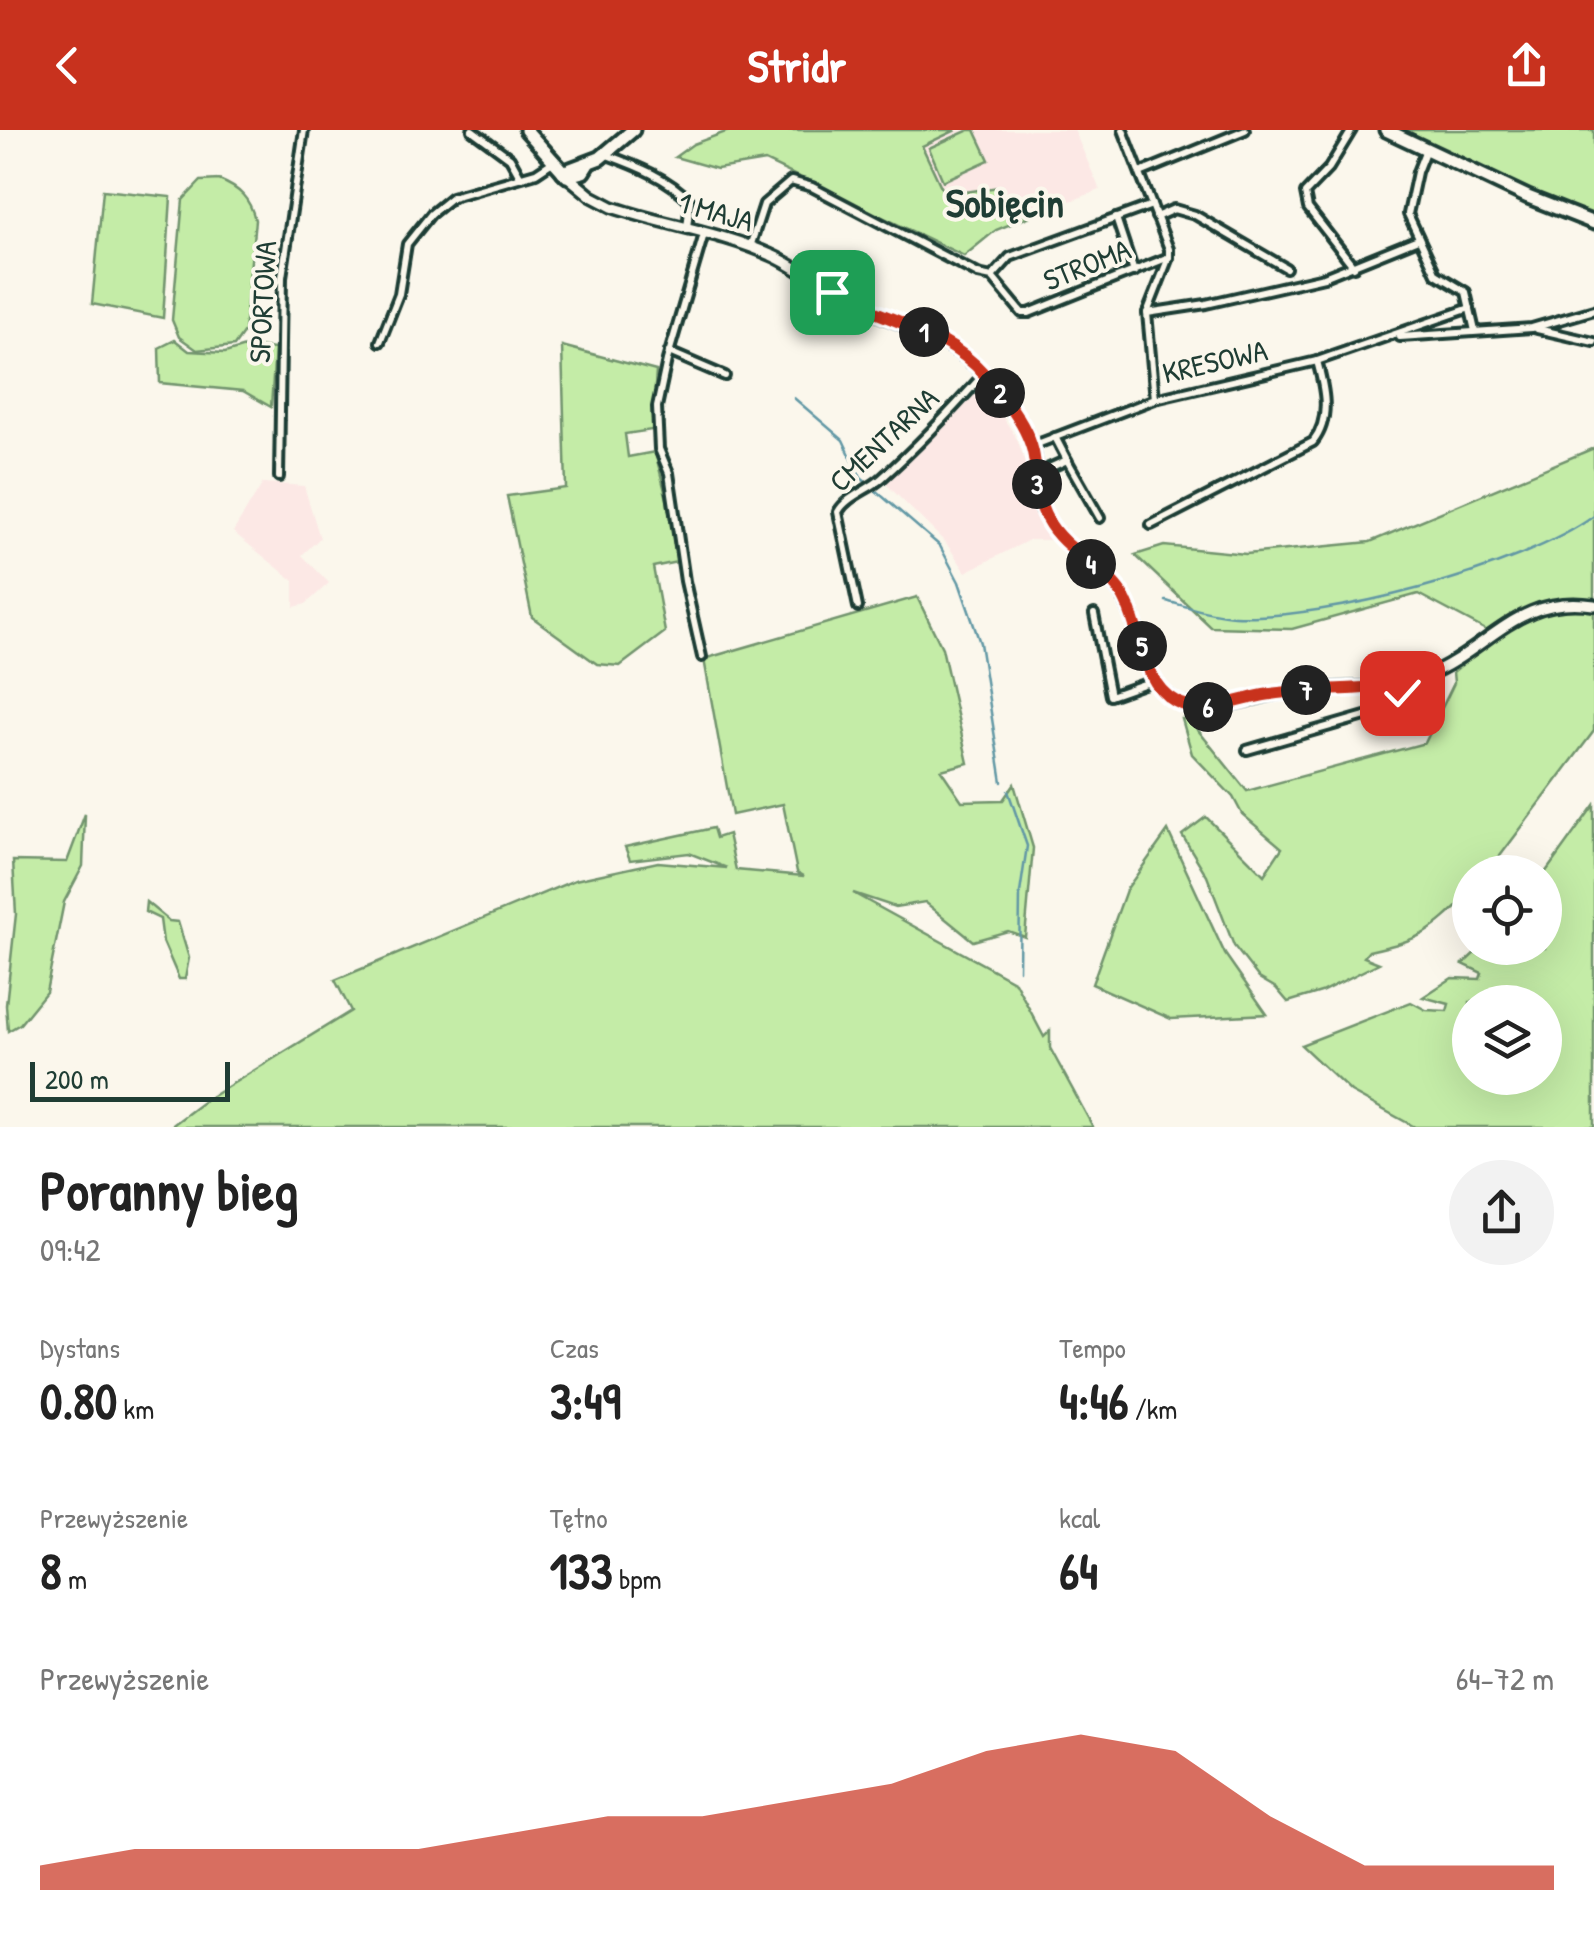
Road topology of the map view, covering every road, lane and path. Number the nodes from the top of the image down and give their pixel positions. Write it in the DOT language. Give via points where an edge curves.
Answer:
graph roads {
  1 [pos="304,130"];
  2 [pos="472,130"];
  3 [pos="526,130"];
  4 [pos="633,130"];
  5 [pos="1123,130"];
  6 [pos="1245,130"];
  7 [pos="1352,130"];
  8 [pos="1386,130"];
  9 [pos="1426,149"];
  10 [pos="606,155"];
  11 [pos="554,161"];
  12 [pos="586,168"];
  13 [pos="1140,173"];
  14 [pos="566,174"];
  15 [pos="520,176"];
  16 [pos="582,189"];
  17 [pos="1152,205"];
  18 [pos="1156,217"];
  19 [pos="1116,218"];
  20 [pos="1594,223"];
  21 [pos="687,228"];
  22 [pos="704,234"];
  23 [pos="1418,239"];
  24 [pos="750,247"];
  25 [pos="1170,257"];
  26 [pos="1354,267"];
  27 [pos="1286,268"];
  28 [pos="1134,272"];
  29 [pos="992,277"];
  30 [pos="1470,308"];
  31 [pos="1594,310"];
  32 [pos="1147,312"];
  33 [pos="1532,328"];
  34 [pos="1476,331"];
  35 [pos="1388,338"];
  36 [pos="380,342"];
  37 [pos="1594,342"];
  38 [pos="669,352"];
  39 [pos="1318,360"];
  40 [pos="984,374"];
  41 [pos="725,376"];
  42 [pos="1155,399"];
  43 [pos="1055,438"];
  44 [pos="1032,446"];
  45 [pos="1068,460"];
  46 [pos="1036,474"];
  47 [pos="279,477"];
  48 [pos="1100,518"];
  49 [pos="1151,525"];
  50 [pos="1594,605"];
  51 [pos="858,607"];
  52 [pos="1094,614"];
  53 [pos="702,657"];
  54 [pos="1155,680"];
  55 [pos="1401,684"];
  56 [pos="1247,750"];
  1 -- 47 [label="street, SPORTOWA" via="281,292"];
  2 -- 15 [label="street" via="510,158"];
  3 -- 11 [label="main road, 1 MAJA"];
  4 -- 10 [label="main road"];
  5 -- 13 [label="street"];
  6 -- 13 [label="street"];
  7 -- 26 [label="street" via="1305,193 1308,208"];
  8 -- 9 [label="main road"];
  9 -- 20 [label="main road"];
  9 -- 23 [label="street" via="1409,199"];
  10 -- 12 [label="main road"];
  10 -- 21 [label="street" via="677,188 690,201"];
  11 -- 14 [label="main road, 1 MAJA"];
  11 -- 15 [label="street"];
  12 -- 14 [label="main road"];
  12 -- 16 [label="street"];
  13 -- 17 [label="street"];
  14 -- 16 [label="street, 1 MAJA"];
  15 -- 36 [label="street" via="452,197 423,223 404,253 399,294"];
  16 -- 21 [label="street, 1 MAJA" via="612,207"];
  17 -- 18 [label="street"];
  17 -- 19 [label="street"];
  18 -- 25 [label="street"];
  18 -- 27 [label="street" via="1174,209 1194,215"];
  19 -- 28 [label="street"];
  19 -- 29 [label="street" via="1010,257"];
  21 -- 22 [label="street, 1 MAJA"];
  22 -- 24 [label="street, 1 MAJA"];
  22 -- 38 [label="street"];
  23 -- 26 [label="street"];
  23 -- 30 [label="street" via="1436,274 1466,292"];
  24 -- 29 [label="street" via="764,204 791,181"];
  24 -- 40 [label="street, 1 MAJA" via="855,305 932,336"];
  25 -- 28 [label="street, STROMA"];
  25 -- 32 [label="street"];
  26 -- 32 [label="street" via="1282,288"];
  28 -- 29 [label="street, STROMA" via="1029,313"];
  30 -- 34 [label="street"];
  30 -- 35 [label="street"];
  31 -- 33 [label="street"];
  32 -- 42 [label="street"];
  33 -- 34 [label="street"];
  33 -- 37 [label="street"];
  34 -- 35 [label="street"];
  35 -- 39 [label="street, KRESOWA"];
  38 -- 41 [label="street"];
  38 -- 53 [label="street" via="659,388 659,449 669,472"];
  39 -- 42 [label="street, KRESOWA"];
  39 -- 49 [label="street" via="1324,414 1314,442"];
  40 -- 44 [label="street, 1 MAJA"];
  40 -- 51 [label="street, CMENTARNA" via="878,482 838,512"];
  42 -- 43 [label="street, KRESOWA"];
  43 -- 44 [label="street, KRESOWA"];
  43 -- 45 [label="street"];
  44 -- 46 [label="street"];
  45 -- 46 [label="street"];
  45 -- 48 [label="street"];
  46 -- 54 [label="street" via="1052,528 1122,595"];
  50 -- 55 [label="street" via="1533,610"];
  52 -- 54 [label="street" via="1110,696"];
  54 -- 55 [label="street" via="1175,701 1206,708 1297,690"];
  55 -- 56 [label="street" via="1402,700 1393,708"];
}
